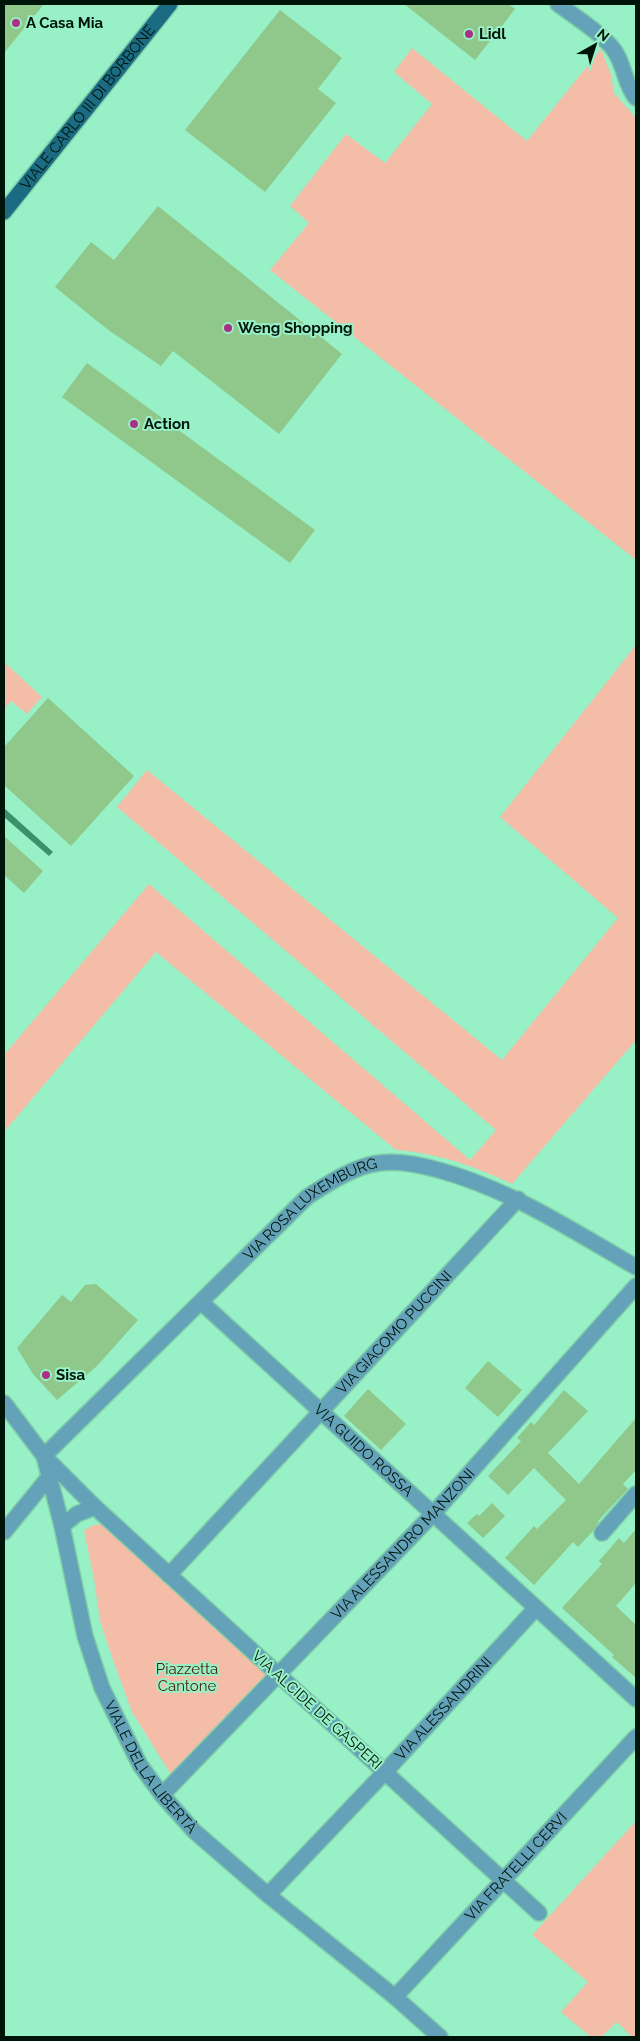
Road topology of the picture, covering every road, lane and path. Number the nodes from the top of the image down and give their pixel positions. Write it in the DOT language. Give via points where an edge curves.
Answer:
graph roads {
  1 [pos="170,4"];
  2 [pos="558,4"];
  3 [pos="636,98"];
  4 [pos="4,212"];
  5 [pos="518,1199"];
  6 [pos="636,1267"];
  7 [pos="636,1286"];
  8 [pos="201,1302"];
  9 [pos="6,1410"];
  10 [pos="320,1411"];
  11 [pos="44,1456"];
  12 [pos="49,1477"];
  13 [pos="636,1494"];
  14 [pos="94,1507"];
  15 [pos="433,1514"];
  16 [pos="62,1526"];
  17 [pos="4,1532"];
  18 [pos="602,1533"];
  19 [pos="169,1575"];
  20 [pos="536,1608"];
  21 [pos="279,1675"];
  22 [pos="636,1699"];
  23 [pos="636,1737"];
  24 [pos="385,1772"];
  25 [pos="162,1795"];
  26 [pos="504,1881"];
  27 [pos="268,1895"];
  28 [pos="538,1913"];
  29 [pos="395,1997"];
  30 [pos="440,2037"];
  1 -- 4 [label="main road, VIALE CARLO III DI BORBONE"];
  2 -- 3 [label="street" via="608,43 617,55 627,84"];
  5 -- 6 [label="street, VIA ROSA LUXEMBURG"];
  5 -- 8 [label="street, VIA ROSA LUXEMBURG" via="463,1177 416,1164 378,1163 338,1177 307,1197"];
  5 -- 10 [label="street, VIA GIACOMO PUCCINI"];
  7 -- 15 [label="street, VIA ALESSANDRO MANZONI"];
  8 -- 10 [label="street, VIA GUIDO ROSSA"];
  8 -- 11 [label="street, VIA ROSA LUXEMBURG"];
  9 -- 11 [label="street, VIALE DELLA LIBERTÀ"];
  10 -- 15 [label="street, VIA GUIDO ROSSA"];
  10 -- 19 [label="street, VIA GIACOMO PUCCINI"];
  11 -- 12 [label="street, VIALE DELLA LIBERTÀ"];
  11 -- 14 [label="street, VIA ALCIDE DE GASPERI"];
  12 -- 16 [label="street, VIALE DELLA LIBERTÀ"];
  12 -- 17 [label="street"];
  13 -- 18 [label="street"];
  14 -- 16 [label="street" via="77,1514"];
  14 -- 19 [label="street, VIA ALCIDE DE GASPERI"];
  15 -- 20 [label="street, VIA GUIDO ROSSA"];
  15 -- 21 [label="street, VIA ALESSANDRO MANZONI"];
  16 -- 25 [label="street, VIALE DELLA LIBERTÀ" via="85,1636 102,1688 140,1764"];
  19 -- 21 [label="street, VIA ALCIDE DE GASPERI"];
  20 -- 22 [label="street, VIA GUIDO ROSSA"];
  20 -- 24 [label="street, VIA ALESSANDRINI"];
  21 -- 24 [label="street, VIA ALCIDE DE GASPERI"];
  21 -- 25 [label="street, VIA ALESSANDRO MANZONI"];
  23 -- 26 [label="street, VIA FRATELLI CERVI"];
  24 -- 26 [label="street, VIA ALCIDE DE GASPERI"];
  24 -- 27 [label="street, VIA ALESSANDRINI"];
  25 -- 27 [label="street, VIALE DELLA LIBERTÀ" via="194,1831"];
  26 -- 28 [label="street, VIA ALCIDE DE GASPERI"];
  26 -- 29 [label="street, VIA FRATELLI CERVI"];
  27 -- 29 [label="street, VIALE DELLA LIBERTÀ"];
  29 -- 30 [label="street, VIALE DELLA LIBERTÀ"];
}
